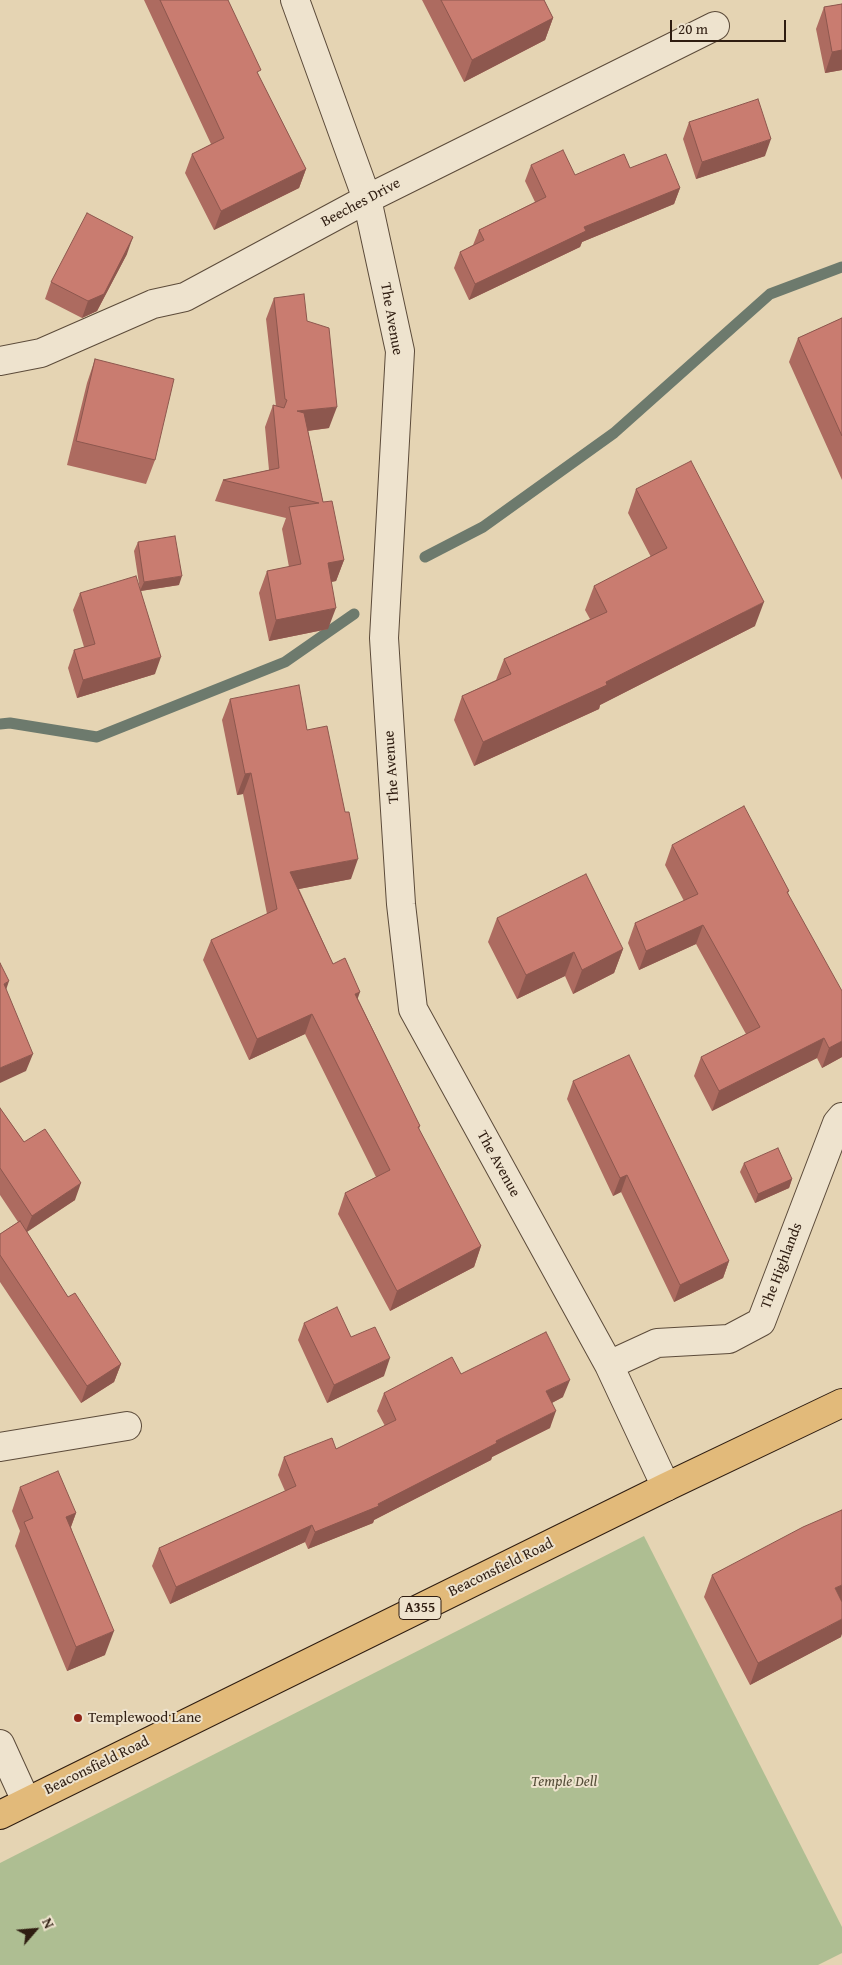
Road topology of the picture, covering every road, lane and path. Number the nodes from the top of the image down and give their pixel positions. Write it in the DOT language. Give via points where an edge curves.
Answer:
graph roads {
  1 [pos="295,0"];
  2 [pos="715,26"];
  3 [pos="367,199"];
  4 [pos="0,361"];
  5 [pos="842,1117"];
  6 [pos="609,1365"];
  7 [pos="842,1403"];
  8 [pos="127,1426"];
  9 [pos="0,1447"];
  10 [pos="666,1487"];
  11 [pos="0,1744"];
  12 [pos="26,1801"];
  13 [pos="0,1815"];
  1 -- 3 [label="street, The Avenue"];
  2 -- 3 [label="street, Beeches Drive"];
  3 -- 4 [label="street, Beeches Drive" via="185,297 153,304 41,353"];
  3 -- 6 [label="street, The Avenue" via="400,351 384,638 401,904 413,1009"];
  5 -- 6 [label="street, The Highlands" via="761,1322 729,1339 657,1343"];
  6 -- 10 [label="street, The Avenue"];
  7 -- 10 [label="main road, Beaconsfield Road / A355"];
  8 -- 9 [label="street"];
  10 -- 12 [label="main road, Beaconsfield Road / A355"];
  11 -- 12 [label="street"];
  12 -- 13 [label="main road, Beaconsfield Road / A355"];
}
